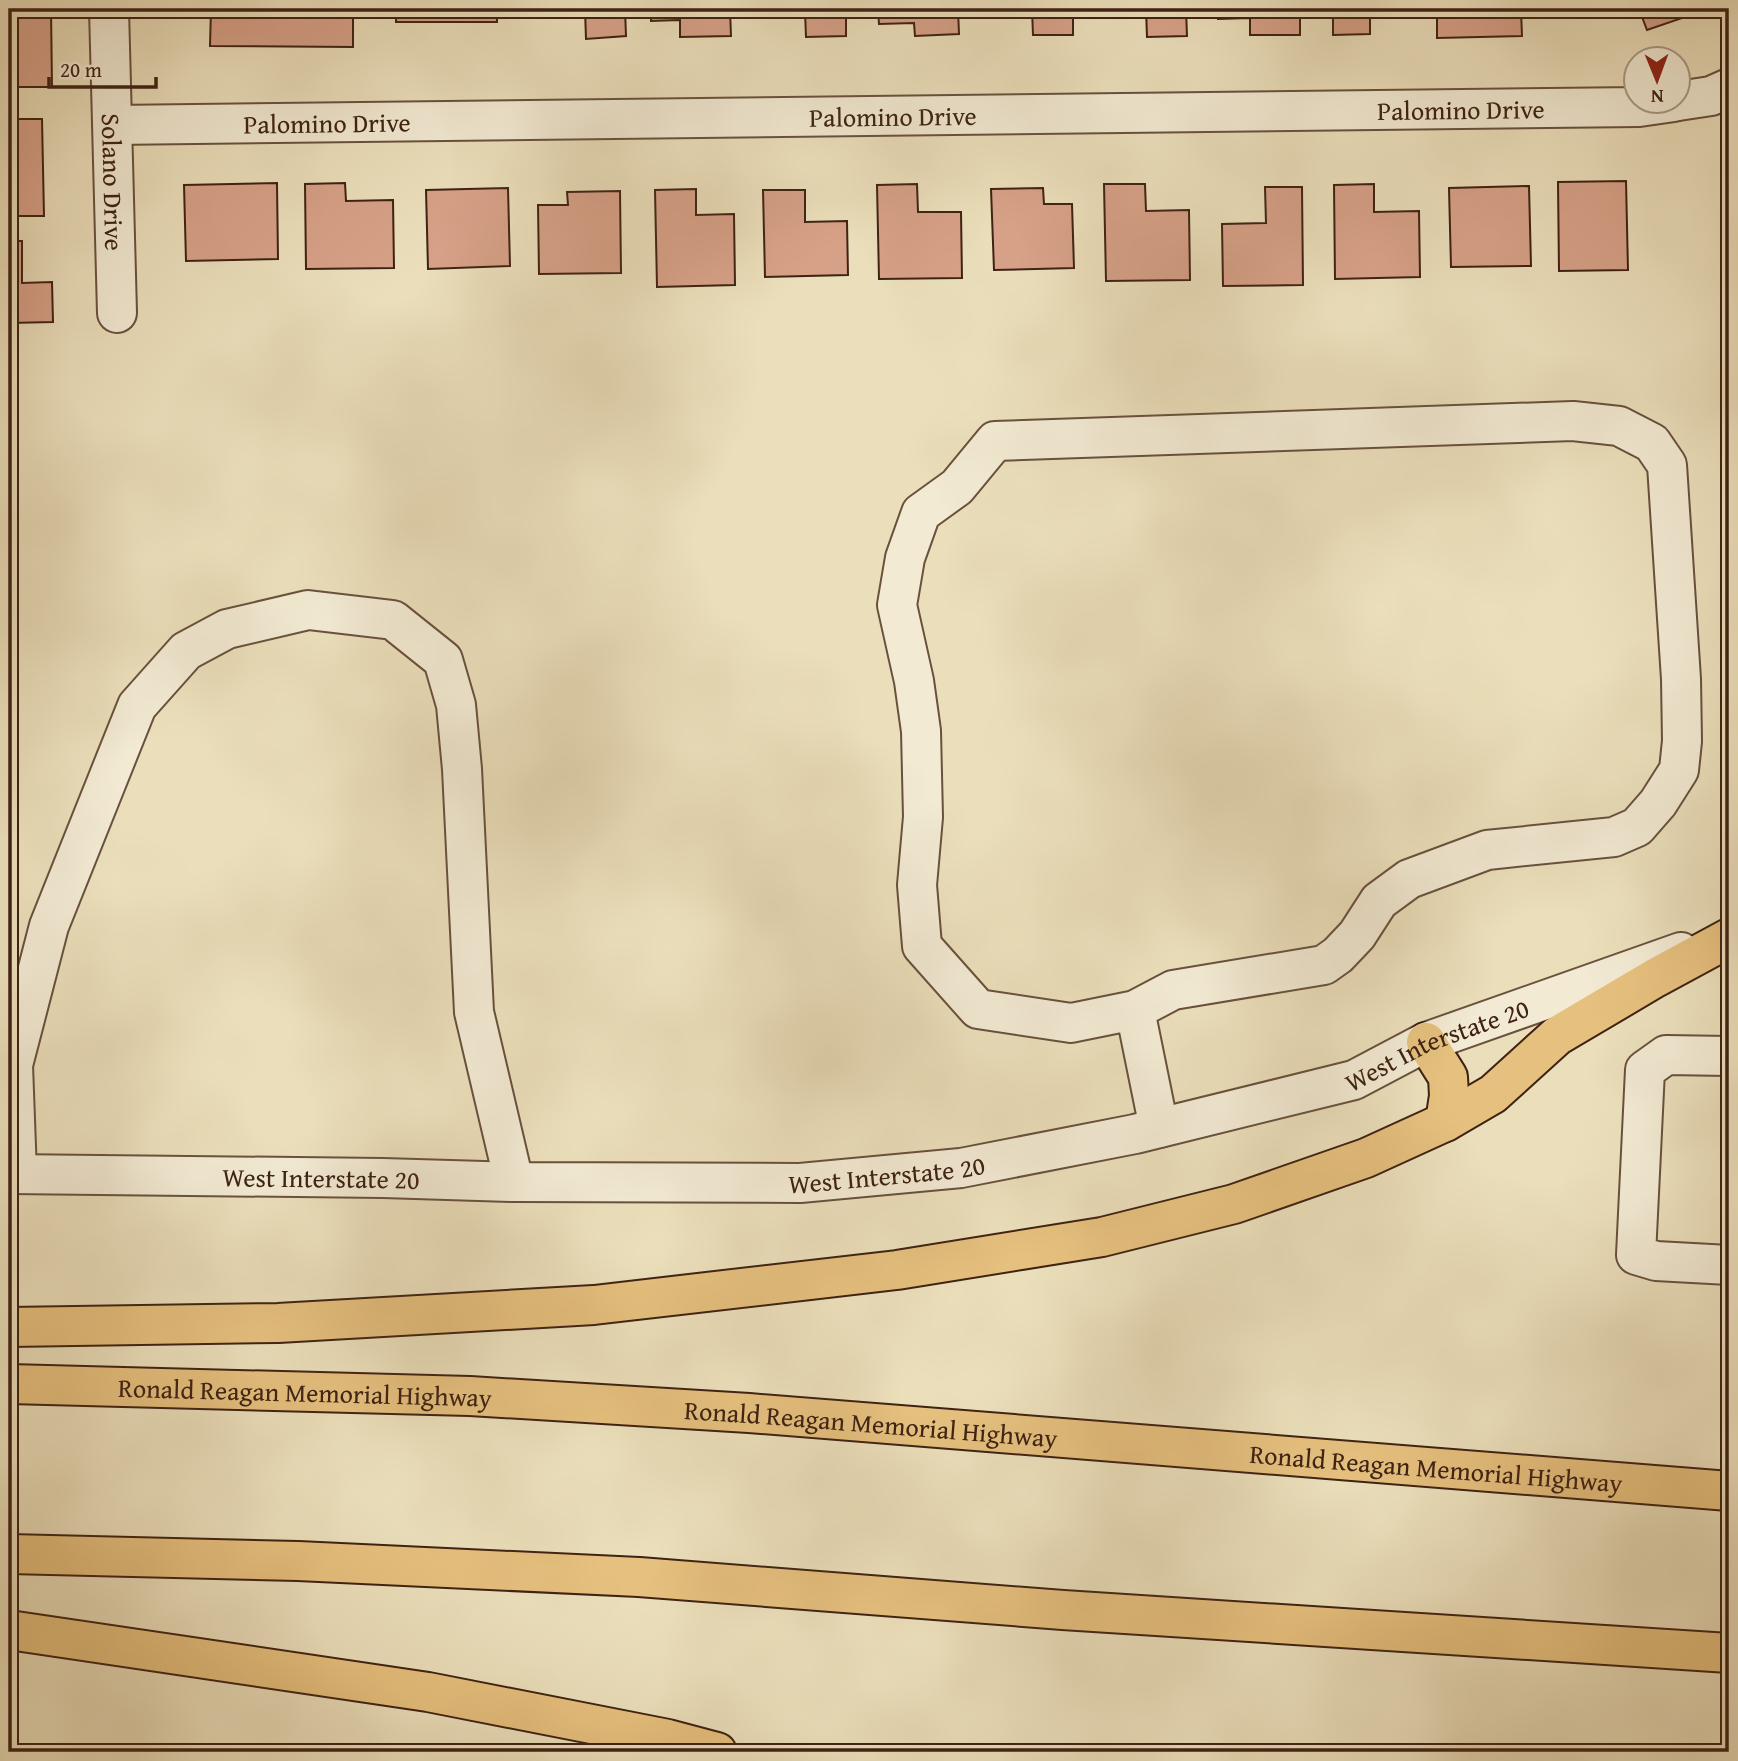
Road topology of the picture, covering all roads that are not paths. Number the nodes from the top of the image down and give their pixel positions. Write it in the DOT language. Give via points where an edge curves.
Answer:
graph roads {
  1 [pos="109,9"];
  2 [pos="1729,88"];
  3 [pos="1692,99"];
  4 [pos="1622,107"];
  5 [pos="113,125"];
  6 [pos="117,313"];
  7 [pos="1729,937"];
  8 [pos="1135,1010"];
  9 [pos="1426,1042"];
  10 [pos="1729,1056"];
  11 [pos="1445,1122"];
  12 [pos="1159,1128"];
  13 [pos="13,1174"];
  14 [pos="514,1182"];
  15 [pos="1729,1265"];
  16 [pos="9,1327"];
  17 [pos="9,1384"];
  18 [pos="1729,1491"];
  19 [pos="9,1553"];
  20 [pos="9,1630"];
  21 [pos="1729,1653"];
  22 [pos="717,1752"];
  1 -- 5 [label="street, Solano Drive"];
  2 -- 3 [label="street, Palomino Drive"];
  4 -- 5 [label="street, Palomino Drive"];
  5 -- 6 [label="street, Solano Drive"];
  7 -- 9 [label="street, West Interstate 20"];
  7 -- 11 [label="highway" via="1557,1036 1493,1094"];
  8 -- 8 [label="street" via="1174,990 1324,965 1357,935 1379,901 1409,879 1487,850 1614,837 1637,827 1679,770 1682,741 1667,464 1652,443 1619,426 1573,421 995,441 957,487 921,513 905,558 897,605 921,731 923,817 917,886 922,946 978,1009 1071,1023"];
  8 -- 12 [label="street"];
  9 -- 11 [label="highway" via="1448,1077"];
  9 -- 12 [label="street, West Interstate 20" via="1354,1080"];
  10 -- 15 [label="street" via="1666,1055 1645,1070 1636,1255 1656,1261"];
  11 -- 16 [label="highway" via="1366,1158 1234,1204 1102,1237 897,1270 580,1306 278,1323"];
  12 -- 14 [label="street, West Interstate 20" via="961,1168 800,1183"];
  13 -- 14 [label="street, West Interstate 20"];
  13 -- 14 [label="street" via="13,1065 49,926 137,706 186,651 227,629 308,610 393,620 443,660 456,705 462,769 474,1012"];
  17 -- 18 [label="highway, Ronald Reagan Memorial Highway" via="470,1396 736,1412"];
  19 -- 21 [label="highway" via="639,1577"];
  20 -- 22 [label="highway" via="428,1692"];
}
